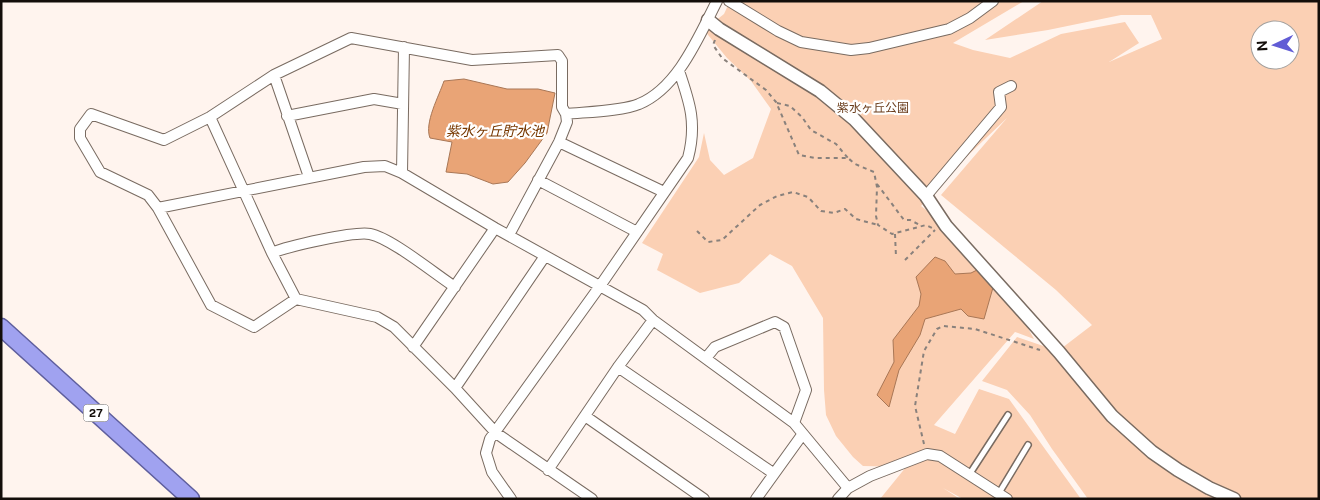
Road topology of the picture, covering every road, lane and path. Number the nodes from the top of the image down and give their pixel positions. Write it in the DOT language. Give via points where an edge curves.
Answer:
graph roads {
  1 [pos="717,1"];
  2 [pos="729,1"];
  3 [pos="993,1"];
  4 [pos="708,20"];
  5 [pos="719,29"];
  6 [pos="404,47"];
  7 [pos="679,71"];
  8 [pos="274,75"];
  9 [pos="1012,86"];
  10 [pos="776,102"];
  11 [pos="403,104"];
  12 [pos="566,114"];
  13 [pos="287,116"];
  14 [pos="210,117"];
  15 [pos="559,142"];
  16 [pos="848,158"];
  17 [pos="402,173"];
  18 [pos="309,177"];
  19 [pos="538,180"];
  20 [pos="876,182"];
  21 [pos="244,192"];
  22 [pos="664,192"];
  23 [pos="926,196"];
  24 [pos="158,208"];
  25 [pos="878,225"];
  26 [pos="922,226"];
  27 [pos="495,228"];
  28 [pos="941,228"];
  29 [pos="697,231"];
  30 [pos="637,232"];
  31 [pos="895,234"];
  32 [pos="509,235"];
  33 [pos="272,253"];
  34 [pos="545,256"];
  35 [pos="896,257"];
  36 [pos="905,260"];
  37 [pos="600,286"];
  38 [pos="454,287"];
  39 [pos="296,299"];
  40 [pos="653,320"];
  41 [pos="1,327"];
  42 [pos="413,347"];
  43 [pos="1060,352"];
  44 [pos="706,358"];
  45 [pos="618,367"];
  46 [pos="455,388"];
  47 [pos="1008,415"];
  48 [pos="585,416"];
  49 [pos="794,423"];
  50 [pos="496,433"];
  51 [pos="802,435"];
  52 [pos="1028,445"];
  53 [pos="926,454"];
  54 [pos="548,470"];
  55 [pos="773,473"];
  56 [pos="969,475"];
  57 [pos="848,488"];
  58 [pos="1003,496"];
  59 [pos="191,499"];
  60 [pos="511,499"];
  61 [pos="592,499"];
  62 [pos="704,499"];
  63 [pos="756,499"];
  64 [pos="838,499"];
  65 [pos="1234,499"];
  1 -- 4 [label="street"];
  2 -- 3 [label="street" via="800,42 851,50 949,29"];
  4 -- 5 [label="street"];
  4 -- 7 [label="street"];
  5 -- 10 [label="path" via="713,45 722,58 766,90"];
  5 -- 23 [label="street" via="820,91 854,119"];
  6 -- 8 [label="street" via="351,38"];
  6 -- 11 [label="street"];
  6 -- 12 [label="street" via="472,60 558,55 562,61 562,107"];
  7 -- 12 [label="street" via="660,91 639,105"];
  7 -- 22 [label="street" via="689,102 693,139 688,158"];
  8 -- 13 [label="street"];
  8 -- 14 [label="street"];
  9 -- 23 [label="street" via="999,92 1002,107"];
  10 -- 16 [label="path" via="790,106 811,130 836,144"];
  10 -- 16 [label="path" via="799,155"];
  11 -- 13 [label="street" via="374,99"];
  11 -- 17 [label="street"];
  12 -- 15 [label="street" via="567,122"];
  13 -- 18 [label="street"];
  14 -- 21 [label="street"];
  14 -- 24 [label="street" via="164,140 91,114 80,128 80,138 100,172 148,195"];
  15 -- 19 [label="street"];
  15 -- 22 [label="street"];
  16 -- 20 [label="path" via="874,172"];
  17 -- 18 [label="street" via="385,166"];
  17 -- 27 [label="street"];
  18 -- 21 [label="street"];
  19 -- 30 [label="street"];
  19 -- 32 [label="street"];
  20 -- 25 [label="path"];
  20 -- 26 [label="path" via="904,220"];
  21 -- 24 [label="street"];
  21 -- 33 [label="street"];
  22 -- 30 [label="street"];
  23 -- 28 [label="street"];
  24 -- 39 [label="street" via="211,306 254,327"];
  25 -- 29 [label="path" via="856,219 845,209 834,213 821,212 808,197 793,192 760,205 722,240 708,242"];
  25 -- 31 [label="path"];
  26 -- 28 [label="path"];
  26 -- 31 [label="path"];
  27 -- 32 [label="street"];
  27 -- 38 [label="street"];
  28 -- 36 [label="path"];
  28 -- 43 [label="street"];
  30 -- 37 [label="street"];
  31 -- 35 [label="path"];
  32 -- 34 [label="street"];
  33 -- 38 [label="street" via="370,233 386,240"];
  33 -- 39 [label="street"];
  34 -- 37 [label="street"];
  34 -- 46 [label="street"];
  37 -- 40 [label="street" via="643,310"];
  37 -- 50 [label="street"];
  38 -- 42 [label="street"];
  39 -- 42 [label="street" via="377,317 394,327"];
  40 -- 44 [label="street"];
  40 -- 45 [label="street"];
  41 -- 59 [label="highway, 27"];
  42 -- 46 [label="street"];
  43 -- 53 [label="path" via="1048,352 975,329 943,326 937,329 924,351 915,406"];
  43 -- 65 [label="street" via="1112,416 1152,452 1209,488"];
  44 -- 49 [label="street"];
  44 -- 49 [label="street" via="715,347 775,322 784,326 806,390"];
  45 -- 48 [label="street"];
  45 -- 55 [label="street"];
  46 -- 50 [label="street"];
  47 -- 56 [label="lane"];
  48 -- 54 [label="street"];
  48 -- 62 [label="street"];
  49 -- 51 [label="street"];
  50 -- 54 [label="street"];
  50 -- 60 [label="street" via="486,453 492,472"];
  51 -- 55 [label="street"];
  51 -- 57 [label="street"];
  52 -- 58 [label="lane"];
  53 -- 56 [label="street" via="940,456"];
  53 -- 57 [label="street"];
  54 -- 61 [label="street"];
  55 -- 63 [label="street"];
  56 -- 58 [label="street"];
  57 -- 64 [label="street"];
}
